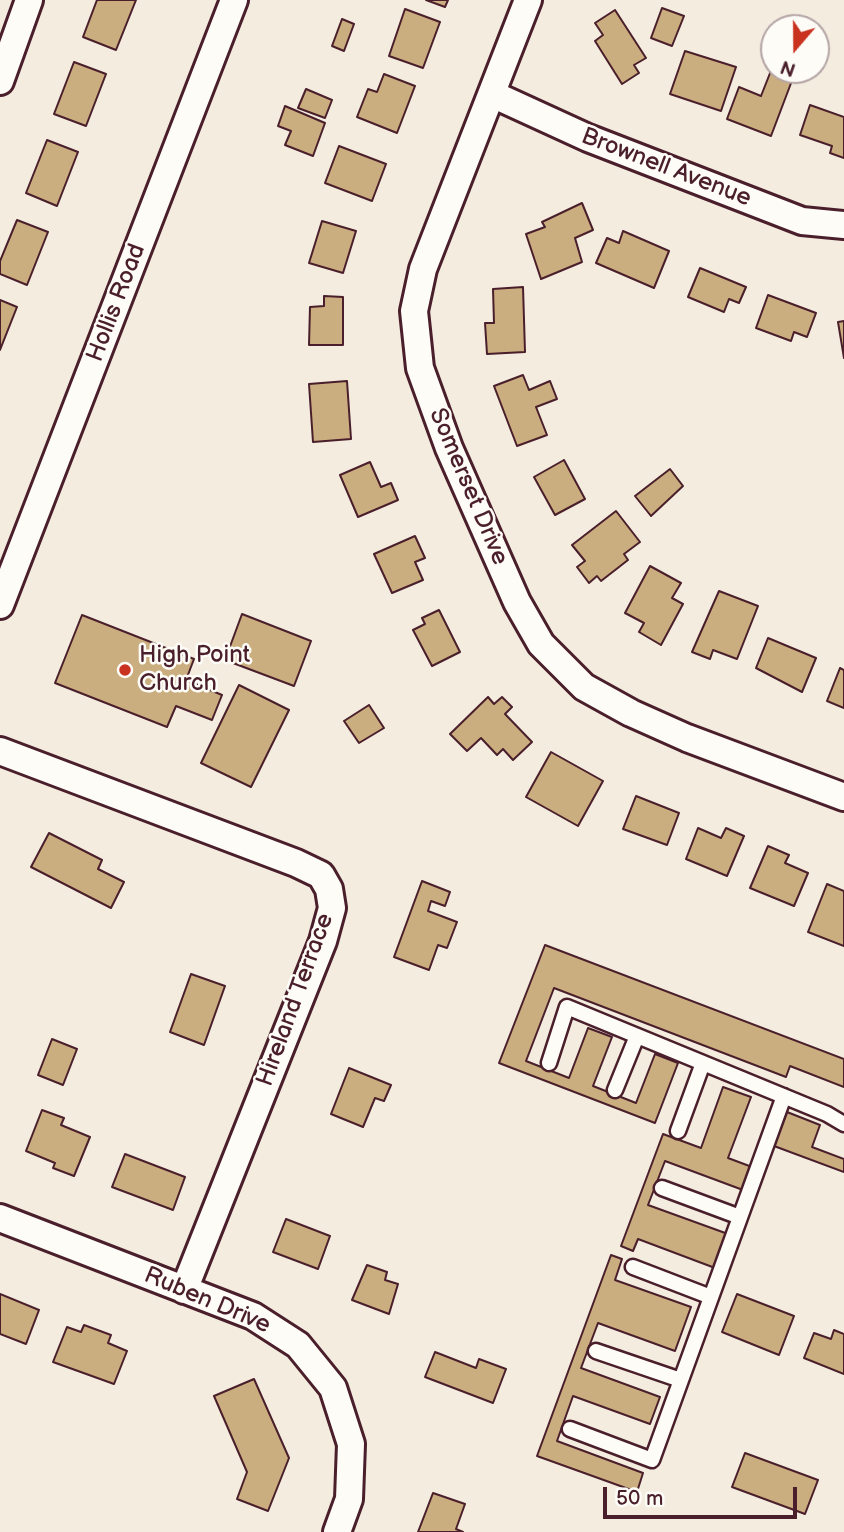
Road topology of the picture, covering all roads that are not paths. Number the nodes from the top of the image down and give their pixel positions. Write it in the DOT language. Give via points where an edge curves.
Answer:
graph roads {
  1 [pos="29,0"];
  2 [pos="234,0"];
  3 [pos="528,0"];
  4 [pos="0,81"];
  5 [pos="492,94"];
  6 [pos="844,225"];
  7 [pos="0,605"];
  8 [pos="0,751"];
  9 [pos="844,797"];
  10 [pos="637,1036"];
  11 [pos="549,1063"];
  12 [pos="703,1063"];
  13 [pos="615,1090"];
  14 [pos="784,1096"];
  15 [pos="844,1124"];
  16 [pos="678,1131"];
  17 [pos="662,1188"];
  18 [pos="740,1217"];
  19 [pos="0,1218"];
  20 [pos="633,1267"];
  21 [pos="184,1290"];
  22 [pos="711,1297"];
  23 [pos="596,1351"];
  24 [pos="681,1380"];
  25 [pos="569,1429"];
  26 [pos="337,1532"];
  1 -- 4 [label="street"];
  2 -- 7 [label="street, Hollis Road"];
  3 -- 5 [label="street, Somerset Drive"];
  5 -- 6 [label="street, Brownell Avenue" via="588,138 802,221"];
  5 -- 9 [label="street, Somerset Drive" via="423,269 414,311 420,368 449,448 517,602 541,644 584,687 687,738"];
  8 -- 21 [label="street, Hireland Terrace" via="296,863 321,874 329,889 332,908 323,941"];
  10 -- 11 [label="lane" via="567,1007"];
  10 -- 12 [label="lane"];
  10 -- 13 [label="lane"];
  12 -- 14 [label="lane"];
  12 -- 16 [label="lane"];
  14 -- 15 [label="lane"];
  14 -- 18 [label="lane"];
  17 -- 18 [label="lane"];
  18 -- 22 [label="lane"];
  19 -- 21 [label="street, Ruben Drive"];
  20 -- 22 [label="lane"];
  21 -- 26 [label="street, Ruben Drive" via="275,1328 298,1345 333,1388 351,1444 349,1499"];
  22 -- 24 [label="lane"];
  23 -- 24 [label="lane"];
  24 -- 25 [label="lane" via="652,1460"];
}
